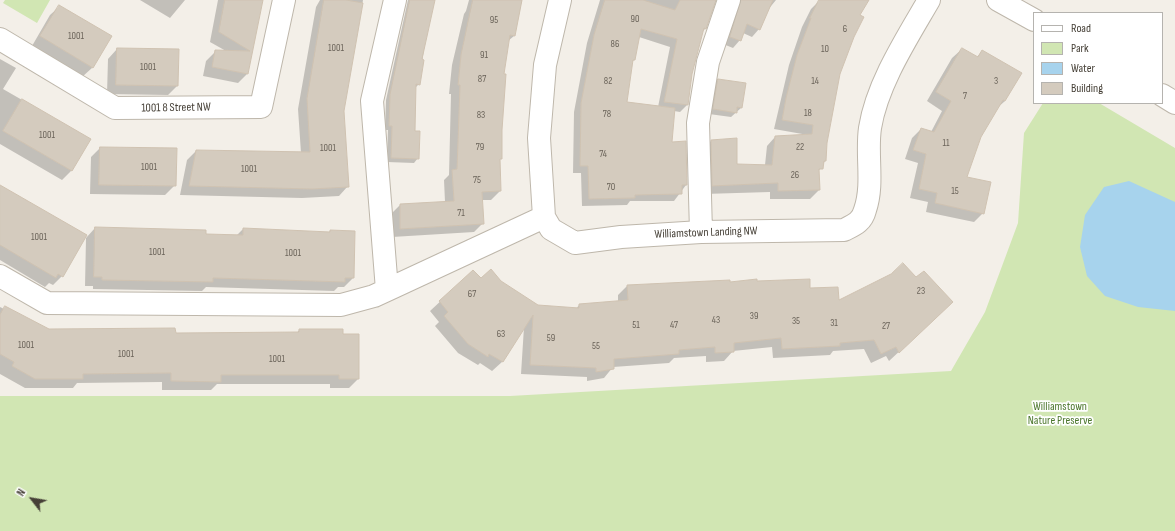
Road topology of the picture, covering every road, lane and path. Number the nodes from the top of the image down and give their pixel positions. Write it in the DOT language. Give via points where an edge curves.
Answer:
graph roads {
  1 [pos="284,0"];
  2 [pos="395,0"];
  3 [pos="560,0"];
  4 [pos="729,0"];
  5 [pos="929,0"];
  6 [pos="998,0"];
  7 [pos="1033,19"];
  8 [pos="0,39"];
  9 [pos="1163,96"];
  10 [pos="1175,103"];
  11 [pos="544,217"];
  12 [pos="701,232"];
  13 [pos="0,276"];
  14 [pos="380,293"];
  1 -- 8 [label="street, 1001 8 Street NW" via="261,107 115,108"];
  2 -- 14 [label="street" via="372,101"];
  3 -- 11 [label="street" via="545,64 539,138"];
  4 -- 12 [label="street" via="708,62 698,123"];
  5 -- 12 [label="street, Williamstown Landing NW" via="898,55 870,127 869,194 865,212 858,224 844,230"];
  6 -- 7 [label="street"];
  9 -- 10 [label="street"];
  11 -- 12 [label="street, Williamstown Landing NW" via="551,229 575,243"];
  11 -- 14 [label="street"];
  13 -- 14 [label="street" via="47,303 341,305"];
}
